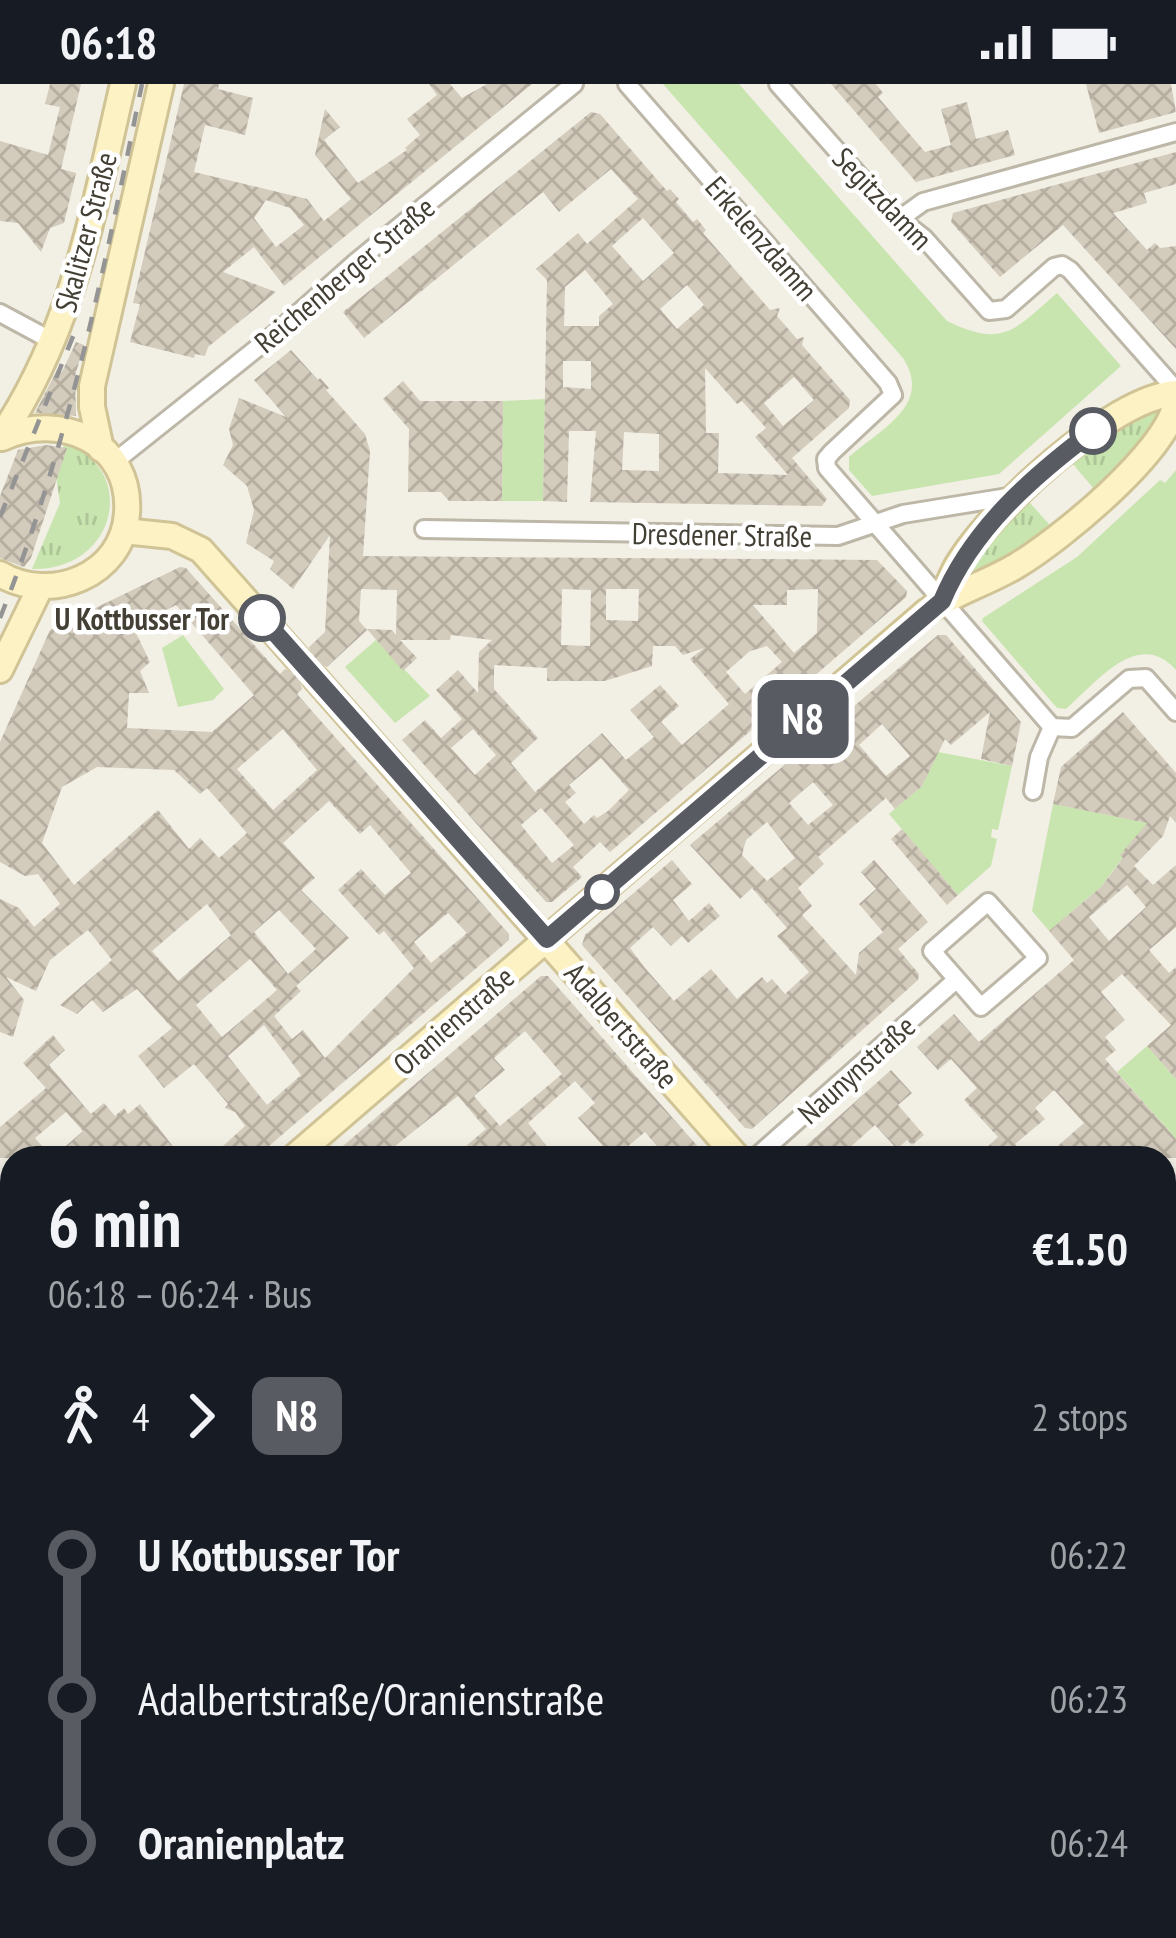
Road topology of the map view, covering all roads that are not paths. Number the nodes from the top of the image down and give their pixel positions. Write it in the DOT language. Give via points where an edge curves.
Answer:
graph roads {
  1 [pos="123,84"];
  2 [pos="161,84"];
  3 [pos="574,84"];
  4 [pos="627,84"];
  5 [pos="778,84"];
  6 [pos="1176,132"];
  7 [pos="901,218"];
  8 [pos="78,276"];
  9 [pos="115,286"];
  10 [pos="0,313"];
  11 [pos="53,342"];
  12 [pos="1176,391"];
  13 [pos="1176,403"];
  14 [pos="0,438"];
  15 [pos="107,456"];
  16 [pos="1016,496"];
  17 [pos="876,523"];
  18 [pos="424,529"];
  19 [pos="124,531"];
  20 [pos="0,574"];
  21 [pos="39,590"];
  22 [pos="942,601"];
  23 [pos="297,658"];
  24 [pos="0,670"];
  25 [pos="315,678"];
  26 [pos="1176,712"];
  27 [pos="1052,727"];
  28 [pos="1033,791"];
  29 [pos="547,939"];
  30 [pos="956,980"];
  31 [pos="307,1146"];
  32 [pos="728,1146"];
  33 [pos="769,1146"];
  1 -- 8 [label="street, Skalitzer Straße"];
  2 -- 9 [label="street, Skalitzer Straße"];
  3 -- 15 [label="street, Reichenberger Straße" via="290,318"];
  4 -- 17 [label="street, Erkelenzdamm" via="888,382 893,395 825,462"];
  5 -- 7 [label="street, Segitzdamm"];
  6 -- 7 [label="street" via="923,202"];
  7 -- 12 [label="street, Segitzdamm" via="989,310 1006,308 1054,267 1070,269"];
  8 -- 9 [label="street"];
  8 -- 11 [label="street, Skalitzer Straße"];
  9 -- 15 [label="street, Skalitzer Straße" via="92,386"];
  10 -- 11 [label="street"];
  11 -- 14 [label="street, Skalitzer Straße"];
  12 -- 16 [label="street, Oranienstraße" via="1116,416"];
  13 -- 22 [label="street, Oranienstraße" via="1142,456 1079,519 1019,564"];
  14 -- 15 [label="street" via="60,427"];
  15 -- 19 [label="street, Skalitzer Straße" via="127,502"];
  16 -- 17 [label="street, Dresdener Straße"];
  16 -- 22 [label="street, Oranienstraße" via="957,566"];
  17 -- 18 [label="street, Dresdener Straße" via="838,536"];
  17 -- 22 [label="street"];
  19 -- 21 [label="street" via="90,574"];
  19 -- 23 [label="street" via="172,536 202,550"];
  20 -- 21 [label="street"];
  21 -- 24 [label="street"];
  22 -- 27 [label="street"];
  22 -- 29 [label="street, Oranienstraße"];
  25 -- 29 [label="street, Adalbertstraße"];
  26 -- 27 [label="street" via="1145,678 1129,680 1072,728"];
  27 -- 28 [label="street"];
  29 -- 31 [label="street, Oranienstraße"];
  29 -- 32 [label="street, Adalbertstraße"];
  30 -- 30 [label="street" via="981,1006 1038,958 988,902 932,951"];
  30 -- 33 [label="street, Naunynstraße"];
}
